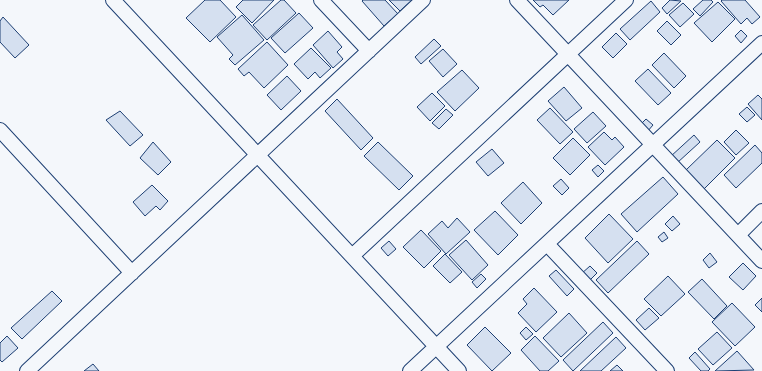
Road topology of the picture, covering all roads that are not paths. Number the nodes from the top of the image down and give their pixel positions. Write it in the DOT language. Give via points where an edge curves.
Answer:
graph roads {
  1 [pos="113,0"];
  2 [pos="321,0"];
  3 [pos="423,0"];
  4 [pos="517,0"];
  5 [pos="626,0"];
  6 [pos="762,43"];
  7 [pos="369,51"];
  8 [pos="568,54"];
  9 [pos="0,130"];
  10 [pos="653,145"];
  11 [pos="258,155"];
  12 [pos="762,211"];
  13 [pos="738,235"];
  14 [pos="547,244"];
  15 [pos="352,256"];
  16 [pos="762,261"];
  17 [pos="132,273"];
  18 [pos="436,347"];
  19 [pos="28,371"];
  20 [pos="410,371"];
  21 [pos="459,371"];
  22 [pos="667,371"];
  1 -- 11 [label="street"];
  2 -- 7 [label="street"];
  3 -- 7 [label="street"];
  4 -- 8 [label="street"];
  5 -- 8 [label="street"];
  6 -- 10 [label="street"];
  7 -- 11 [label="street"];
  8 -- 10 [label="street"];
  8 -- 15 [label="street"];
  9 -- 17 [label="street"];
  10 -- 13 [label="street"];
  10 -- 14 [label="street"];
  11 -- 15 [label="street"];
  11 -- 17 [label="street"];
  12 -- 13 [label="street"];
  13 -- 16 [label="street"];
  14 -- 18 [label="street"];
  14 -- 22 [label="street"];
  15 -- 18 [label="street"];
  17 -- 19 [label="street"];
  18 -- 20 [label="street"];
  18 -- 21 [label="street"];
}
